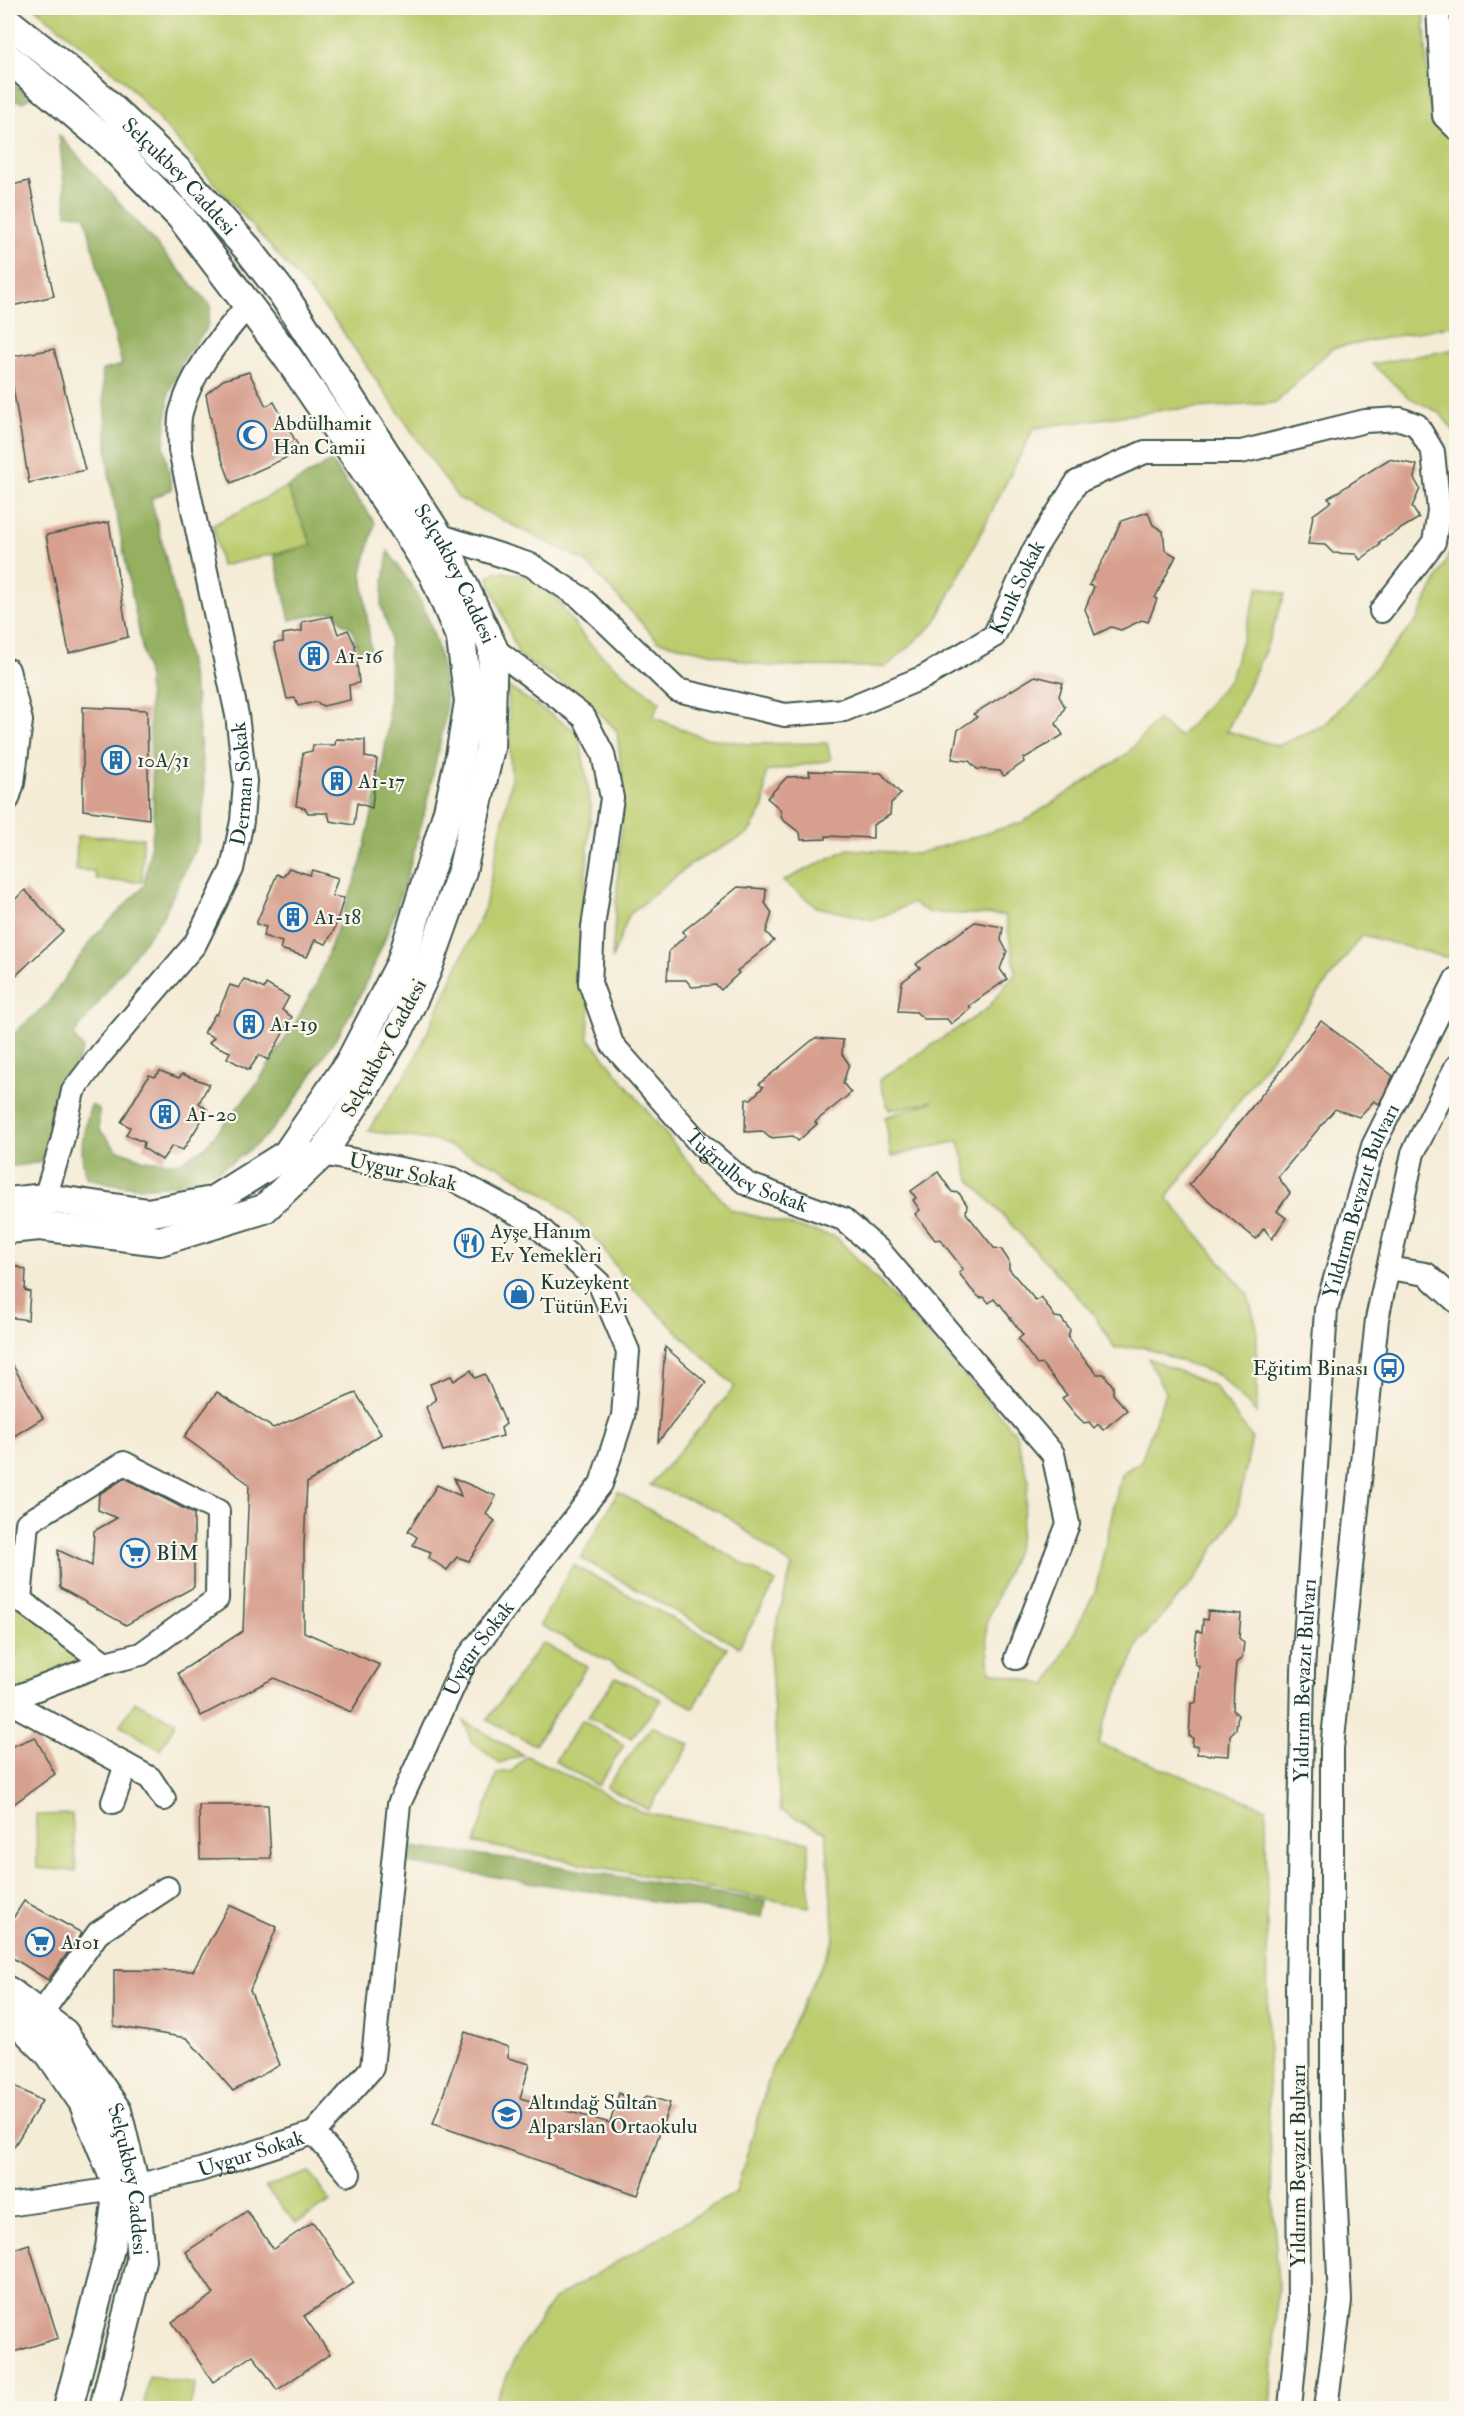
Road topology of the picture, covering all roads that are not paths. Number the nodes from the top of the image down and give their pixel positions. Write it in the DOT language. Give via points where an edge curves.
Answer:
graph roads {
  1 [pos="1438,8"];
  2 [pos="8,22"];
  3 [pos="8,58"];
  4 [pos="1456,128"];
  5 [pos="248,305"];
  6 [pos="409,513"];
  7 [pos="438,535"];
  8 [pos="1382,611"];
  9 [pos="493,648"];
  10 [pos="8,670"];
  11 [pos="8,799"];
  12 [pos="1456,979"];
  13 [pos="1456,1067"];
  14 [pos="287,1154"];
  15 [pos="322,1154"];
  16 [pos="45,1198"];
  17 [pos="8,1202"];
  18 [pos="40,1226"];
  19 [pos="8,1229"];
  20 [pos="1388,1268"];
  21 [pos="1456,1300"];
  22 [pos="14,1604"];
  23 [pos="1016,1658"];
  24 [pos="105,1663"];
  25 [pos="8,1701"];
  26 [pos="126,1765"];
  27 [pos="164,1799"];
  28 [pos="113,1802"];
  29 [pos="167,1888"];
  30 [pos="8,1991"];
  31 [pos="8,2012"];
  32 [pos="35,2024"];
  33 [pos="314,2133"];
  34 [pos="349,2174"];
  35 [pos="126,2187"];
  36 [pos="8,2205"];
  37 [pos="71,2408"];
  38 [pos="104,2409"];
  39 [pos="1290,2409"];
  40 [pos="1326,2409"];
  1 -- 4 [label="street" via="1444,116"];
  2 -- 6 [label="street, Selçukbey Caddesi" via="88,87 171,164 248,249 283,294"];
  3 -- 5 [label="street, Selçukbey Caddesi" via="133,167 181,217"];
  5 -- 6 [label="street, Selçukbey Caddesi"];
  5 -- 16 [label="street, Derman Sokak" via="206,357 180,414 180,450 237,716 245,781 232,869 195,944 73,1090"];
  6 -- 7 [label="street, Selçukbey Caddesi"];
  6 -- 14 [label="street, Selçukbey Caddesi" via="460,639 469,702 460,756 401,963 350,1062"];
  7 -- 8 [label="street, Kınık Sokak" via="531,565 581,597 676,690 785,715 844,710 924,677 994,636 1034,550 1077,482 1145,452 1241,452 1365,421 1400,419 1417,425 1433,452 1439,511 1434,542"];
  7 -- 9 [label="street, Selçukbey Caddesi"];
  9 -- 15 [label="street, Selçukbey Caddesi" via="490,748 462,871 427,970 400,1028"];
  9 -- 23 [label="street, Tuğrulbey Sokak" via="584,717 603,754 612,798 593,927 590,984 612,1044 700,1145 747,1184 843,1219 879,1250 1053,1454 1068,1524"];
  10 -- 11 [label="street" via="21,720"];
  12 -- 39 [label="street, Yıldırım Beyazıt Bulvarı" via="1373,1146 1326,1310 1303,1671 1297,1986 1299,2313"];
  13 -- 20 [label="street, Yıldırım Beyazıt Bulvarı" via="1413,1153"];
  14 -- 15 [label="street, Uygur Sokak"];
  14 -- 16 [label="street, Selçukbey Caddesi" via="212,1201 148,1213"];
  15 -- 18 [label="street, Selçukbey Caddesi" via="264,1209 160,1241"];
  15 -- 33 [label="street, Uygur Sokak" via="453,1179 533,1222 599,1283 628,1351 623,1416 601,1484 465,1661 399,1804 372,2068"];
  16 -- 17 [label="street, Selçukbey Caddesi"];
  16 -- 18 [label="street, Derman Sokak"];
  18 -- 19 [label="street, Selçukbey Caddesi"];
  20 -- 21 [label="street" via="1425,1274"];
  20 -- 40 [label="street, Yıldırım Beyazıt Bulvarı" via="1377,1319 1332,1748 1332,2114 1340,2301"];
  22 -- 24 [label="street"];
  22 -- 24 [label="street" via="27,1523 124,1463 218,1511 217,1599 141,1654"];
  24 -- 25 [label="street"];
  25 -- 26 [label="street"];
  26 -- 27 [label="street" via="150,1778"];
  26 -- 28 [label="street"];
  29 -- 32 [label="street" via="98,1933"];
  30 -- 32 [label="street, Selçukbey Caddesi"];
  31 -- 32 [label="street, Selçukbey Caddesi"];
  32 -- 35 [label="street, Selçukbey Caddesi" via="49,2053 83,2102"];
  33 -- 34 [label="street"];
  33 -- 35 [label="street, Uygur Sokak" via="200,2170"];
  35 -- 36 [label="street, Uygur Sokak"];
  35 -- 37 [label="street, Selçukbey Caddesi"];
  35 -- 38 [label="street, Selçukbey Caddesi" via="141,2260"];
}
